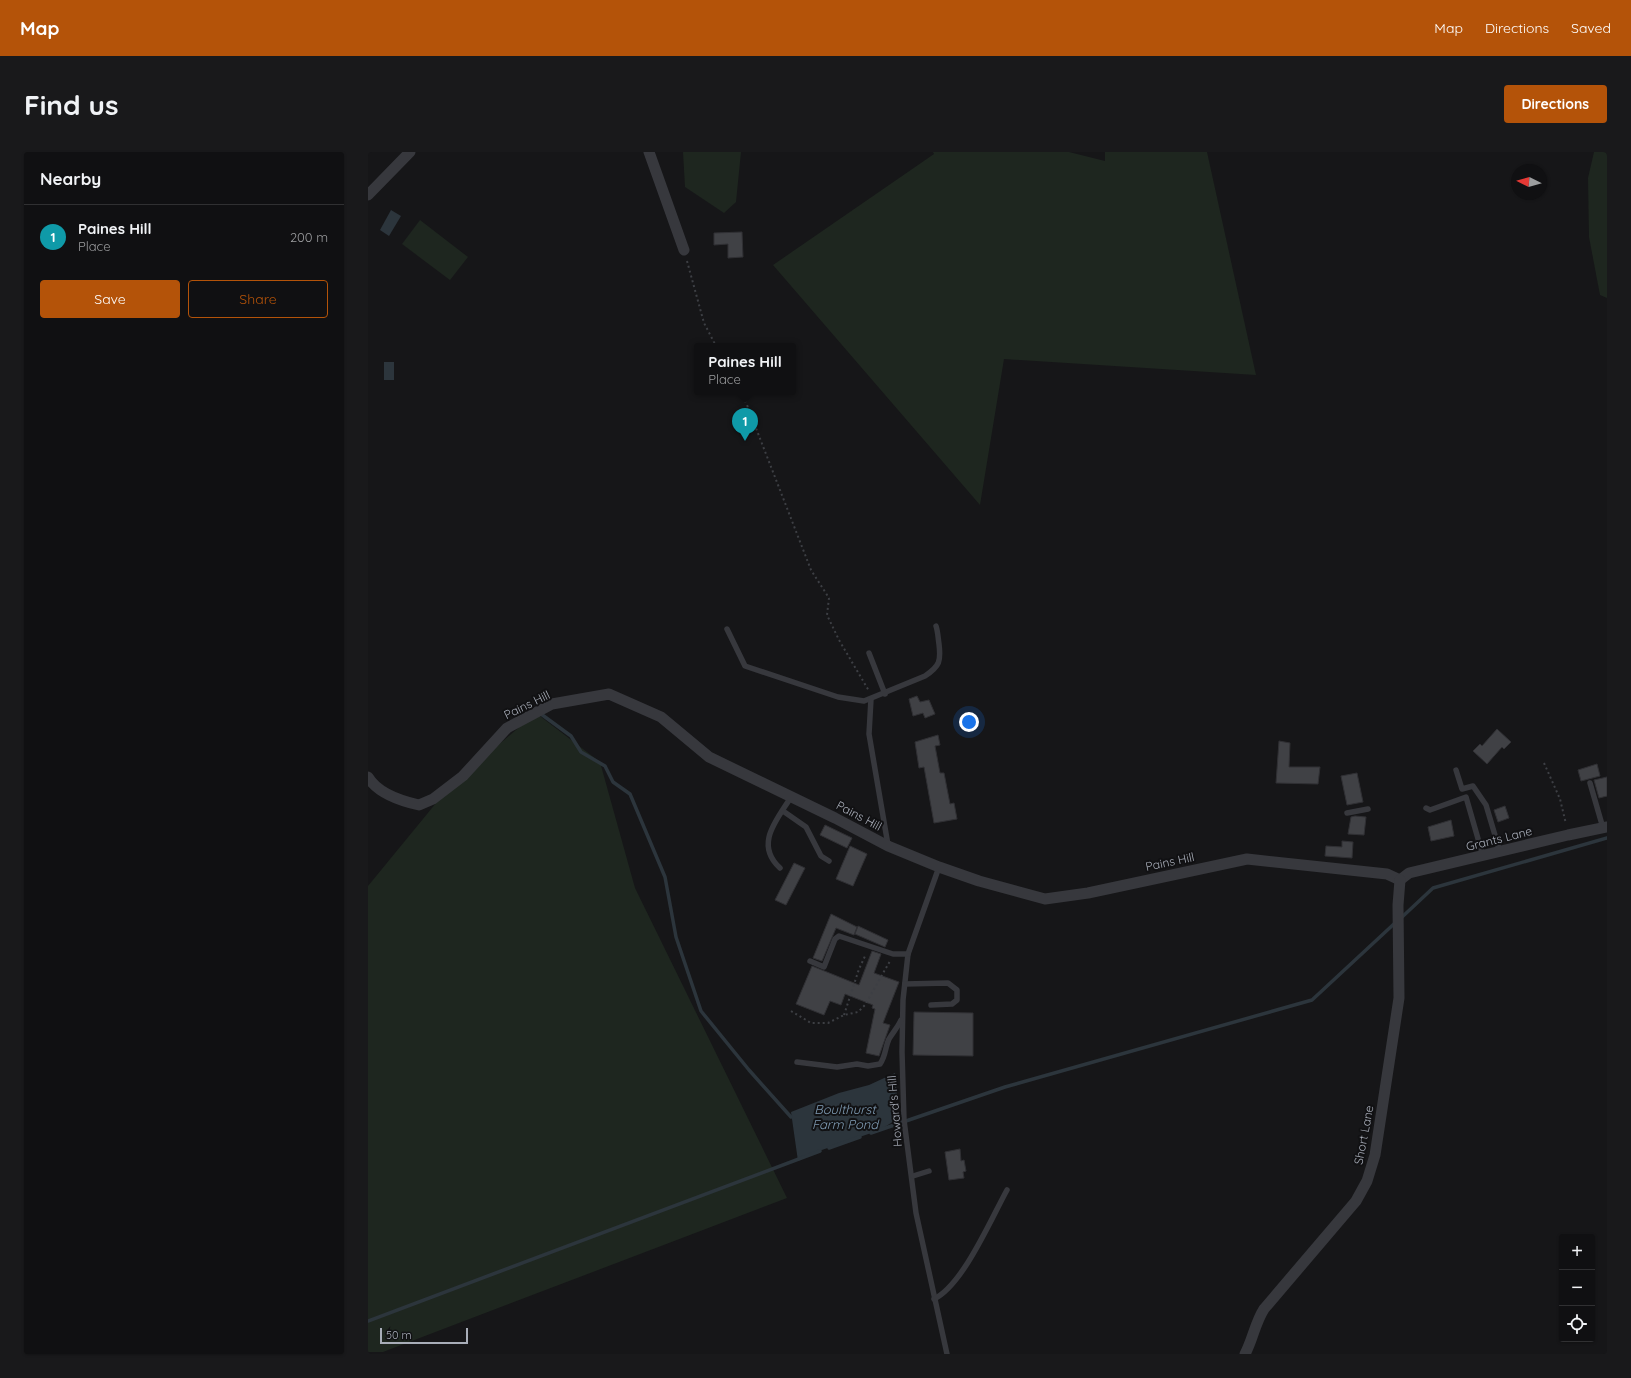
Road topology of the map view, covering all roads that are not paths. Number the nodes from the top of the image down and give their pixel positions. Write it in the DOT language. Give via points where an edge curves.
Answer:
graph roads {
  1 [pos="410,152"];
  2 [pos="649,152"];
  3 [pos="368,195"];
  4 [pos="684,250"];
  5 [pos="936,626"];
  6 [pos="727,629"];
  7 [pos="869,653"];
  8 [pos="886,694"];
  9 [pos="871,699"];
  10 [pos="1456,770"];
  11 [pos="368,776"];
  12 [pos="1590,783"];
  13 [pos="791,796"];
  14 [pos="1426,808"];
  15 [pos="1368,809"];
  16 [pos="783,811"];
  17 [pos="1347,813"];
  18 [pos="1605,828"];
  19 [pos="888,846"];
  20 [pos="1500,852"];
  21 [pos="1484,856"];
  22 [pos="829,861"];
  23 [pos="780,868"];
  24 [pos="939,868"];
  25 [pos="1400,880"];
  26 [pos="908,954"];
  27 [pos="810,961"];
  28 [pos="905,984"];
  29 [pos="931,1005"];
  30 [pos="902,1016"];
  31 [pos="797,1062"];
  32 [pos="929,1171"];
  33 [pos="912,1176"];
  34 [pos="1007,1190"];
  35 [pos="934,1300"];
  36 [pos="947,1354"];
  37 [pos="1245,1354"];
  1 -- 3 [label="street"];
  2 -- 4 [label="street"];
  5 -- 8 [label="lane" via="940,658 934,670"];
  6 -- 9 [label="lane" via="745,666 838,697 864,701"];
  7 -- 8 [label="lane"];
  8 -- 9 [label="lane"];
  9 -- 19 [label="lane" via="869,734"];
  10 -- 20 [label="lane" via="1462,789 1473,786 1486,805"];
  11 -- 13 [label="street, Pains Hill" via="372,783 397,800 419,806 433,799 463,776 506,728 552,704 608,694 661,717 709,757"];
  12 -- 18 [label="lane"];
  13 -- 16 [label="lane"];
  13 -- 19 [label="street, Pains Hill"];
  14 -- 21 [label="lane" via="1430,810 1466,797"];
  15 -- 17 [label="lane"];
  16 -- 22 [label="lane" via="806,827 820,856"];
  16 -- 23 [label="lane" via="772,828 767,843 770,856"];
  18 -- 20 [label="street, Grants Lane"];
  19 -- 24 [label="street, Pains Hill"];
  20 -- 21 [label="street, Grants Lane"];
  21 -- 25 [label="street, Grants Lane" via="1409,873"];
  24 -- 25 [label="street, Pains Hill" via="979,882 1044,899 1088,893 1247,859 1380,873"];
  24 -- 26 [label="lane, Howard's Hill"];
  25 -- 37 [label="street, Short Lane" via="1399,998 1375,1155 1367,1181 1356,1201 1264,1309"];
  26 -- 27 [label="lane" via="893,954 839,936 835,939 824,967"];
  26 -- 28 [label="lane, Howard's Hill"];
  28 -- 29 [label="lane" via="948,983 957,990 957,1000 952,1004"];
  28 -- 30 [label="lane, Howard's Hill"];
  30 -- 31 [label="lane" via="880,1064 837,1067"];
  30 -- 33 [label="lane, Howard's Hill" via="904,1120"];
  32 -- 33 [label="lane"];
  33 -- 35 [label="lane, Howard's Hill" via="916,1213"];
  34 -- 35 [label="lane" via="967,1265 953,1284"];
  35 -- 36 [label="lane, Howard's Hill"];
}
